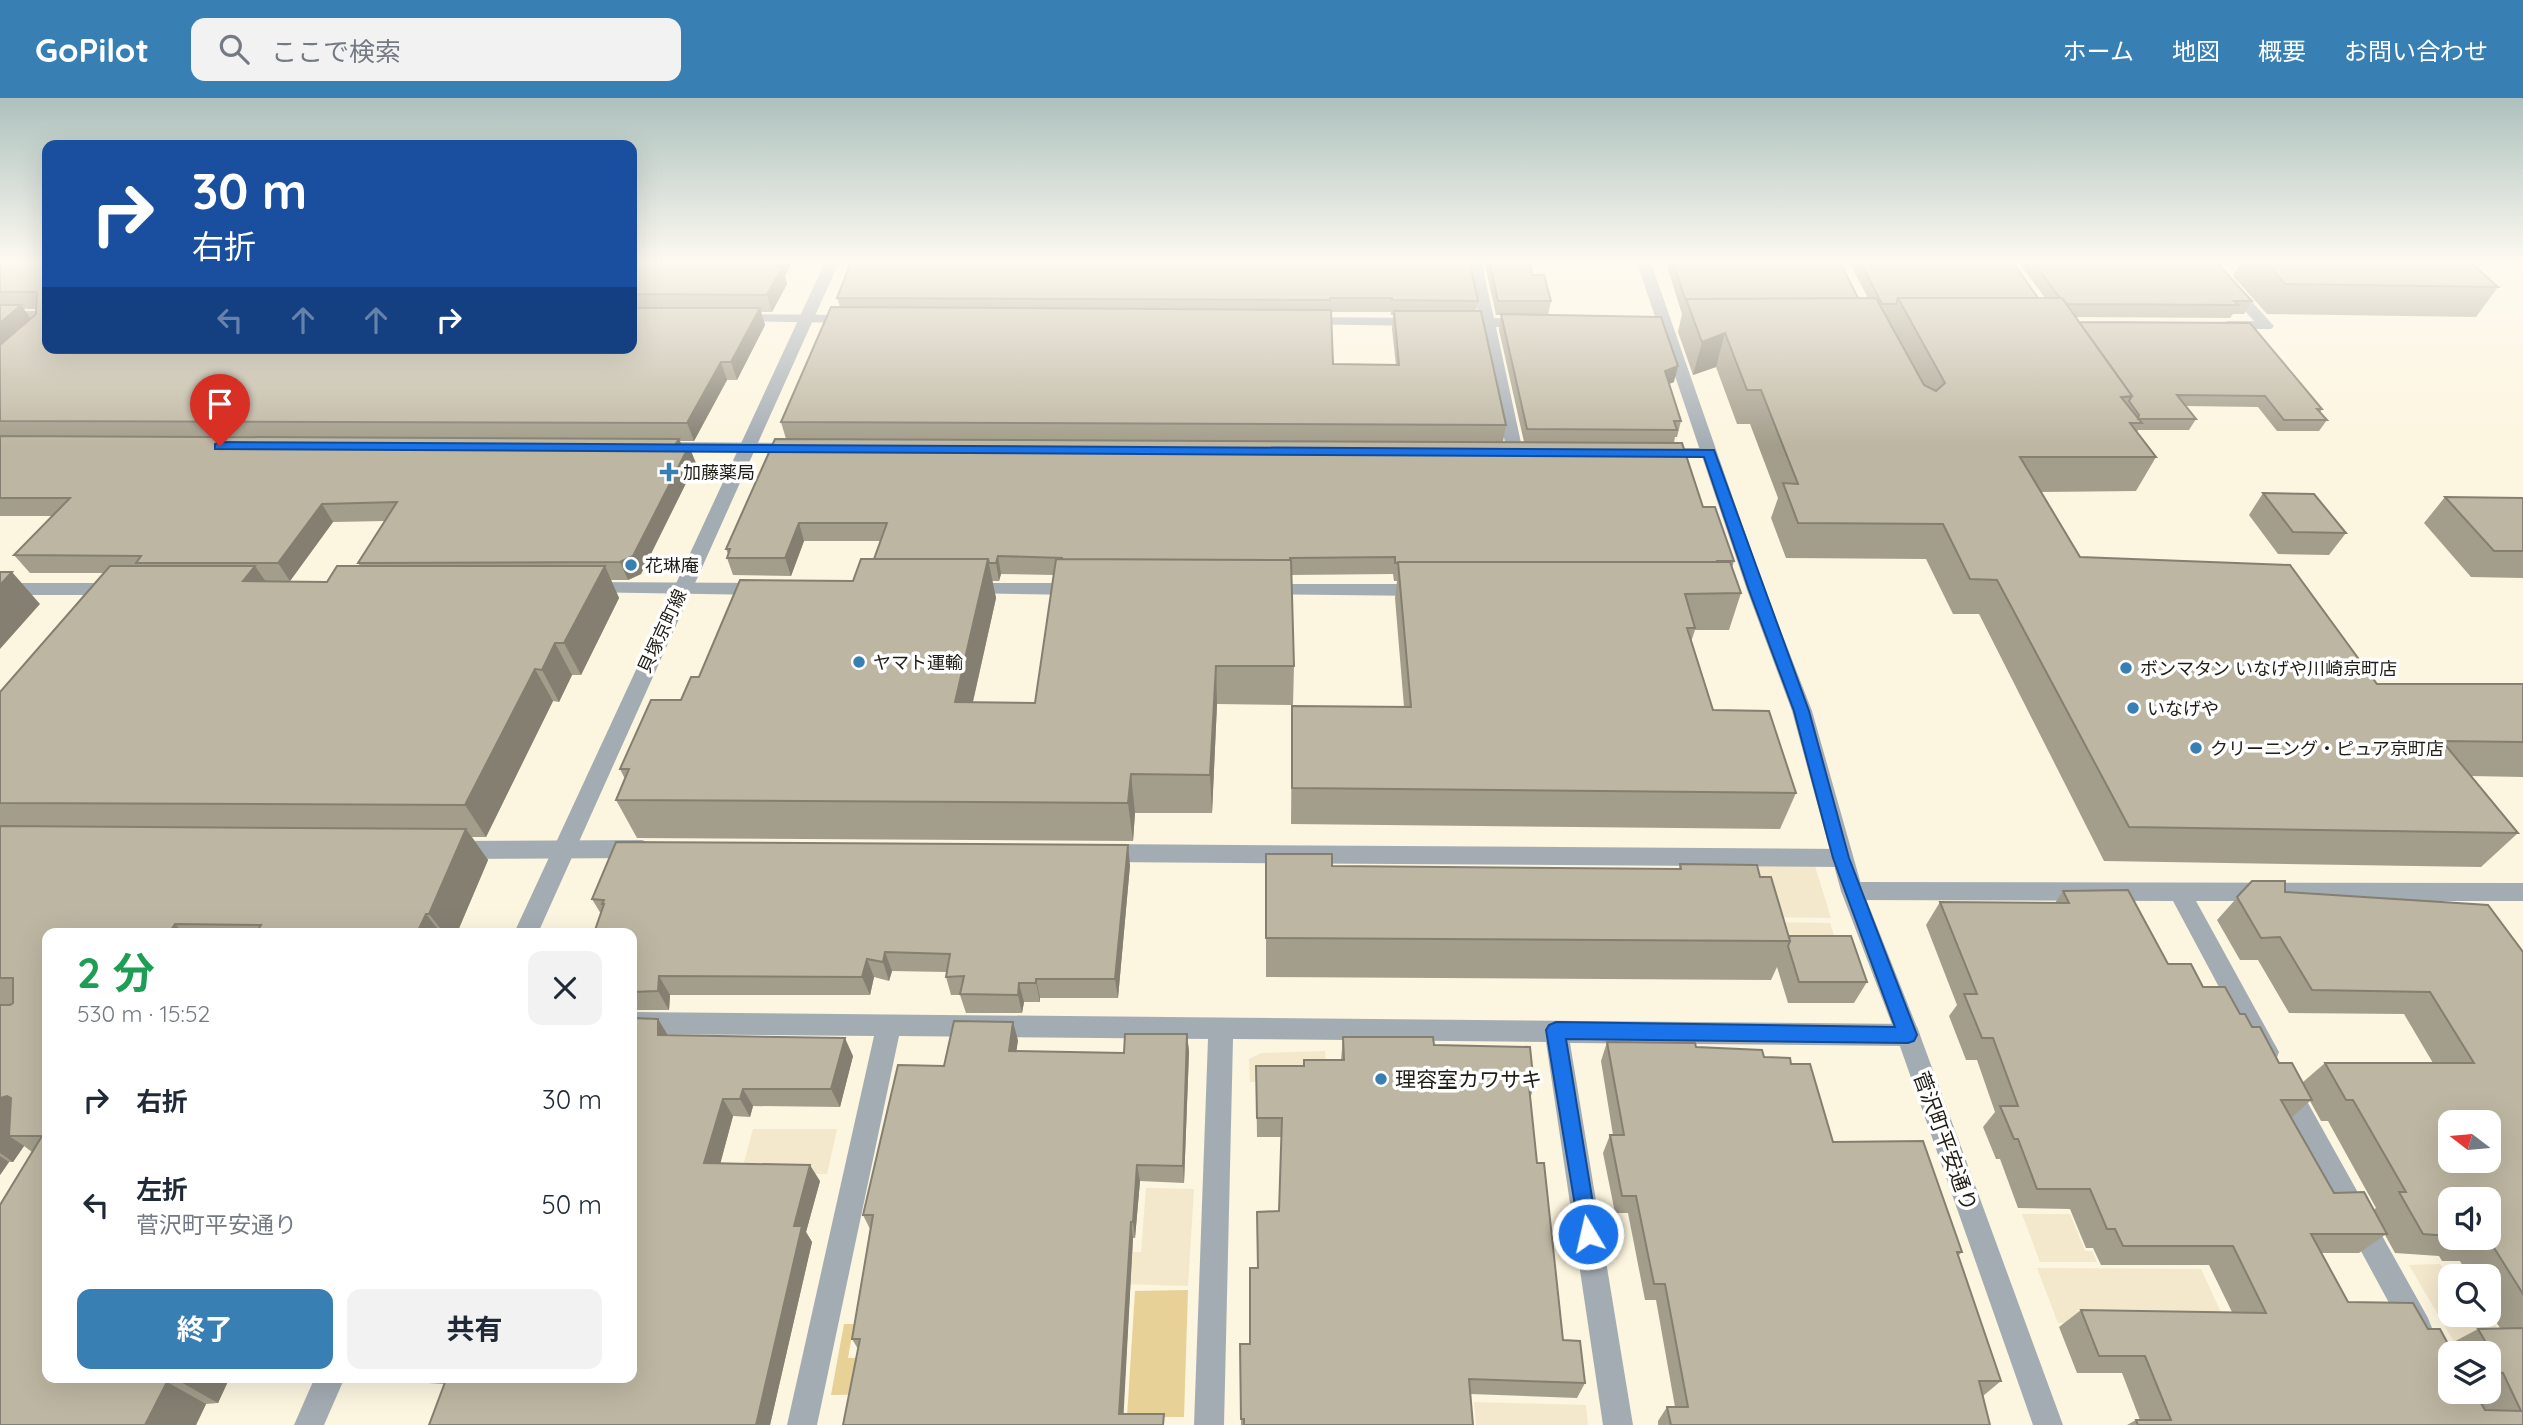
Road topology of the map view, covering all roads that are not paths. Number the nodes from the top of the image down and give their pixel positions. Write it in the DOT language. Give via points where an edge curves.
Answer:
graph roads {
  1 [pos="804,322"];
  2 [pos="1381,322"];
  3 [pos="1664,322"];
  4 [pos="2262,322"];
  5 [pos="1488,323"];
  6 [pos="1542,323"];
  7 [pos="2212,326"];
  8 [pos="646,447"];
  9 [pos="745,448"];
  10 [pos="815,448"];
  11 [pos="1515,452"];
  12 [pos="1640,453"];
  13 [pos="1709,453"];
  14 [pos="682,588"];
  15 [pos="0,589"];
  16 [pos="140,589"];
  17 [pos="573,589"];
  18 [pos="785,589"];
  19 [pos="952,589"];
  20 [pos="1090,589"];
  21 [pos="1243,590"];
  22 [pos="1437,590"];
  23 [pos="437,849"];
  24 [pos="562,849"];
  25 [pos="664,849"];
  26 [pos="1079,852"];
  27 [pos="1841,858"];
  28 [pos="1852,891"];
  29 [pos="2179,891"];
  30 [pos="2461,892"];
  31 [pos="2523,892"];
  32 [pos="2476,913"];
  33 [pos="528,928"];
  34 [pos="637,1023"];
  35 [pos="889,1025"];
  36 [pos="1221,1028"];
  37 [pos="1556,1030"];
  38 [pos="1908,1035"];
  39 [pos="2430,1351"];
  40 [pos="327,1383"];
  41 [pos="309,1425"];
  42 [pos="802,1425"];
  43 [pos="1209,1425"];
  44 [pos="1618,1425"];
  45 [pos="2048,1425"];
  1 -- 9 [label="street, 貝塚京町線"];
  2 -- 5 [label="street"];
  3 -- 13 [label="street, 菅沢町平安通り"];
  4 -- 7 [label="street" via="2266,326"];
  5 -- 6 [label="street"];
  5 -- 11 [label="street"];
  8 -- 9 [label="street"];
  9 -- 10 [label="street"];
  9 -- 14 [label="street, 貝塚京町線"];
  12 -- 13 [label="street"];
  13 -- 27 [label="street, 菅沢町平安通り" via="1749,590 1802,711"];
  14 -- 17 [label="street"];
  14 -- 18 [label="street"];
  14 -- 24 [label="street, 貝塚京町線"];
  15 -- 16 [label="street"];
  19 -- 20 [label="street"];
  21 -- 22 [label="street"];
  23 -- 24 [label="street"];
  24 -- 25 [label="street"];
  24 -- 33 [label="street, 貝塚京町線"];
  26 -- 27 [label="street"];
  27 -- 28 [label="street, 菅沢町平安通り"];
  28 -- 29 [label="street"];
  28 -- 38 [label="street, 菅沢町平安通り"];
  29 -- 30 [label="street"];
  29 -- 39 [label="street"];
  30 -- 31 [label="street"];
  30 -- 32 [label="street"];
  34 -- 35 [label="street"];
  35 -- 36 [label="street"];
  35 -- 42 [label="street"];
  36 -- 37 [label="street"];
  36 -- 43 [label="street"];
  37 -- 38 [label="street"];
  37 -- 44 [label="street"];
  38 -- 45 [label="street, 菅沢町平安通り"];
  40 -- 41 [label="street"];
}
